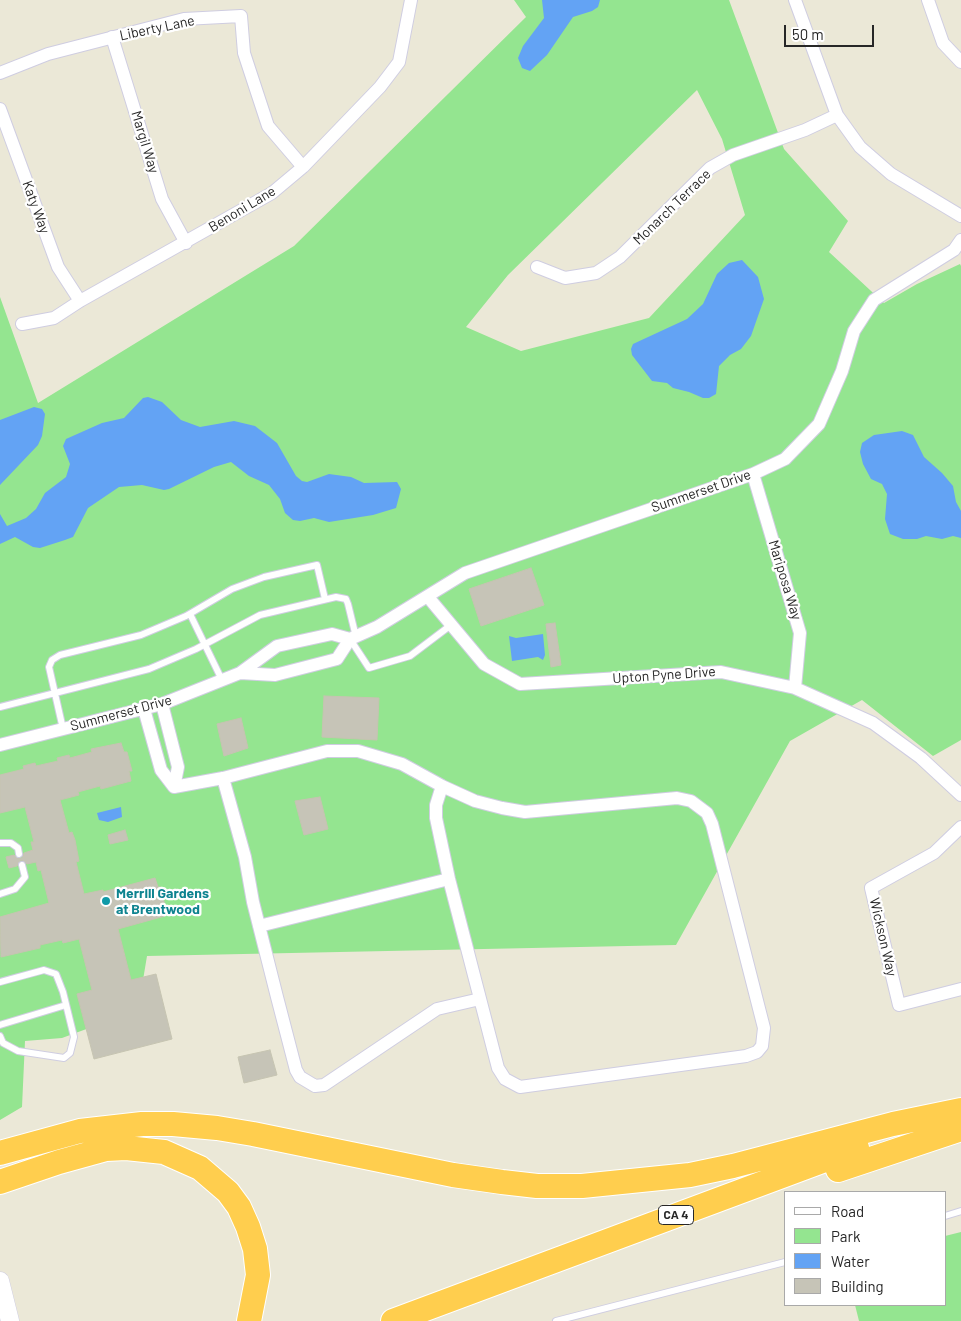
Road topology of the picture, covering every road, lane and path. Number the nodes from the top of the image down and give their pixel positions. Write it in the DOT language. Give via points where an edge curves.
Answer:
graph roads {
  1 [pos="411,0"];
  2 [pos="795,0"];
  3 [pos="928,0"];
  4 [pos="112,37"];
  5 [pos="961,62"];
  6 [pos="0,72"];
  7 [pos="0,109"];
  8 [pos="837,115"];
  9 [pos="303,167"];
  10 [pos="961,216"];
  11 [pos="961,240"];
  12 [pos="186,243"];
  13 [pos="537,267"];
  14 [pos="80,300"];
  15 [pos="22,324"];
  16 [pos="753,474"];
  17 [pos="428,597"];
  18 [pos="326,599"];
  19 [pos="190,614"];
  20 [pos="451,625"];
  21 [pos="353,638"];
  22 [pos="204,644"];
  23 [pos="240,673"];
  24 [pos="222,680"];
  25 [pos="795,688"];
  26 [pos="54,694"];
  27 [pos="162,704"];
  28 [pos="0,707"];
  29 [pos="144,709"];
  30 [pos="62,729"];
  31 [pos="0,745"];
  32 [pos="174,752"];
  33 [pos="158,757"];
  34 [pos="223,778"];
  35 [pos="442,786"];
  36 [pos="174,787"];
  37 [pos="961,795"];
  38 [pos="961,826"];
  39 [pos="0,843"];
  40 [pos="19,854"];
  41 [pos="22,865"];
  42 [pos="449,879"];
  43 [pos="0,894"];
  44 [pos="259,926"];
  45 [pos="0,982"];
  46 [pos="961,989"];
  47 [pos="480,999"];
  48 [pos="66,1005"];
  49 [pos="0,1024"];
  50 [pos="0,1036"];
  51 [pos="961,1112"];
  52 [pos="961,1129"];
  53 [pos="0,1153"];
  54 [pos="0,1182"];
  55 [pos="961,1211"];
  56 [pos="946,1216"];
  57 [pos="784,1262"];
  58 [pos="0,1281"];
  59 [pos="10,1321"];
  60 [pos="249,1321"];
  61 [pos="393,1321"];
  62 [pos="439,1321"];
  63 [pos="556,1321"];
  1 -- 9 [label="street, Benoni Lane" via="399,62 380,87"];
  2 -- 8 [label="street"];
  3 -- 5 [label="street" via="943,43"];
  4 -- 6 [label="street, Liberty Lane" via="48,54"];
  4 -- 9 [label="street, Liberty Lane" via="184,19 241,16 244,53 268,126"];
  4 -- 12 [label="street, Margil Way" via="162,199"];
  7 -- 14 [label="street, Katy Way" via="58,267"];
  8 -- 10 [label="street" via="860,147 891,174"];
  8 -- 13 [label="street, Monarch Terrace" via="805,130 733,155 710,168 620,257 596,273 565,278"];
  9 -- 12 [label="street, Benoni Lane" via="272,193"];
  11 -- 16 [label="street, Summerset Drive" via="954,250 874,300 854,331 842,371 819,424 785,459"];
  12 -- 14 [label="street, Benoni Lane"];
  14 -- 15 [label="street, Benoni Lane" via="54,318"];
  16 -- 17 [label="street, Summerset Drive" via="464,572"];
  16 -- 25 [label="street, Mariposa Way" via="800,632"];
  17 -- 20 [label="street, Upton Pyne Drive"];
  17 -- 21 [label="street, Summerset Drive"];
  18 -- 19 [label="lane" via="317,565 232,588"];
  18 -- 21 [label="lane" via="346,599"];
  18 -- 22 [label="lane" via="260,615"];
  19 -- 22 [label="lane"];
  19 -- 26 [label="lane" via="141,635 60,655 52,660 49,667"];
  20 -- 21 [label="lane" via="410,656 369,668"];
  20 -- 25 [label="street, Upton Pyne Drive" via="484,664 520,684 721,672"];
  21 -- 23 [label="street, Summerset Drive" via="332,634 277,646"];
  21 -- 23 [label="street, Summerset Drive" via="337,659 275,676"];
  22 -- 24 [label="lane"];
  22 -- 26 [label="lane" via="149,669"];
  23 -- 24 [label="street, Summerset Drive"];
  24 -- 27 [label="street, Summerset Drive"];
  25 -- 37 [label="street, Upton Pyne Drive" via="874,723 921,758"];
  26 -- 28 [label="lane"];
  26 -- 30 [label="lane"];
  27 -- 29 [label="street, Summerset Drive"];
  27 -- 32 [label="street"];
  29 -- 30 [label="street, Summerset Drive"];
  29 -- 33 [label="street"];
  30 -- 31 [label="street, Summerset Drive"];
  32 -- 33 [label="street"];
  32 -- 36 [label="street" via="178,767"];
  33 -- 36 [label="street" via="161,770"];
  34 -- 35 [label="street" via="327,751 358,751 402,764"];
  34 -- 36 [label="street"];
  34 -- 44 [label="street" via="245,857"];
  35 -- 42 [label="street" via="436,818"];
  35 -- 47 [label="street" via="475,801 525,812 677,798 701,806 712,824 764,1037 757,1052 746,1056 520,1087 505,1079 498,1068"];
  38 -- 46 [label="street, Wickson Way" via="934,853 871,888 899,1005"];
  39 -- 40 [label="lane" via="11,843 18,848"];
  41 -- 43 [label="lane" via="25,877 15,889"];
  42 -- 44 [label="street"];
  42 -- 47 [label="street"];
  44 -- 47 [label="street" via="296,1070 300,1077 316,1086 324,1085 437,1009"];
  45 -- 48 [label="lane" via="44,970 56,974"];
  48 -- 49 [label="lane"];
  48 -- 50 [label="lane" via="74,1037 70,1052 64,1058 18,1051 3,1043"];
  51 -- 53 [label="highway" via="893,1124 690,1175 582,1186 537,1186 453,1175 253,1134 173,1124 80,1131"];
  51 -- 61 [label="highway, CA 4" via="768,1180"];
  52 -- 62 [label="highway, CA 4" via="828,1174"];
  54 -- 60 [label="highway" via="106,1149 164,1152 200,1168 228,1192 248,1227 258,1275"];
  55 -- 56 [label="lane"];
  57 -- 63 [label="lane"];
  58 -- 59 [label="main road"];
}
